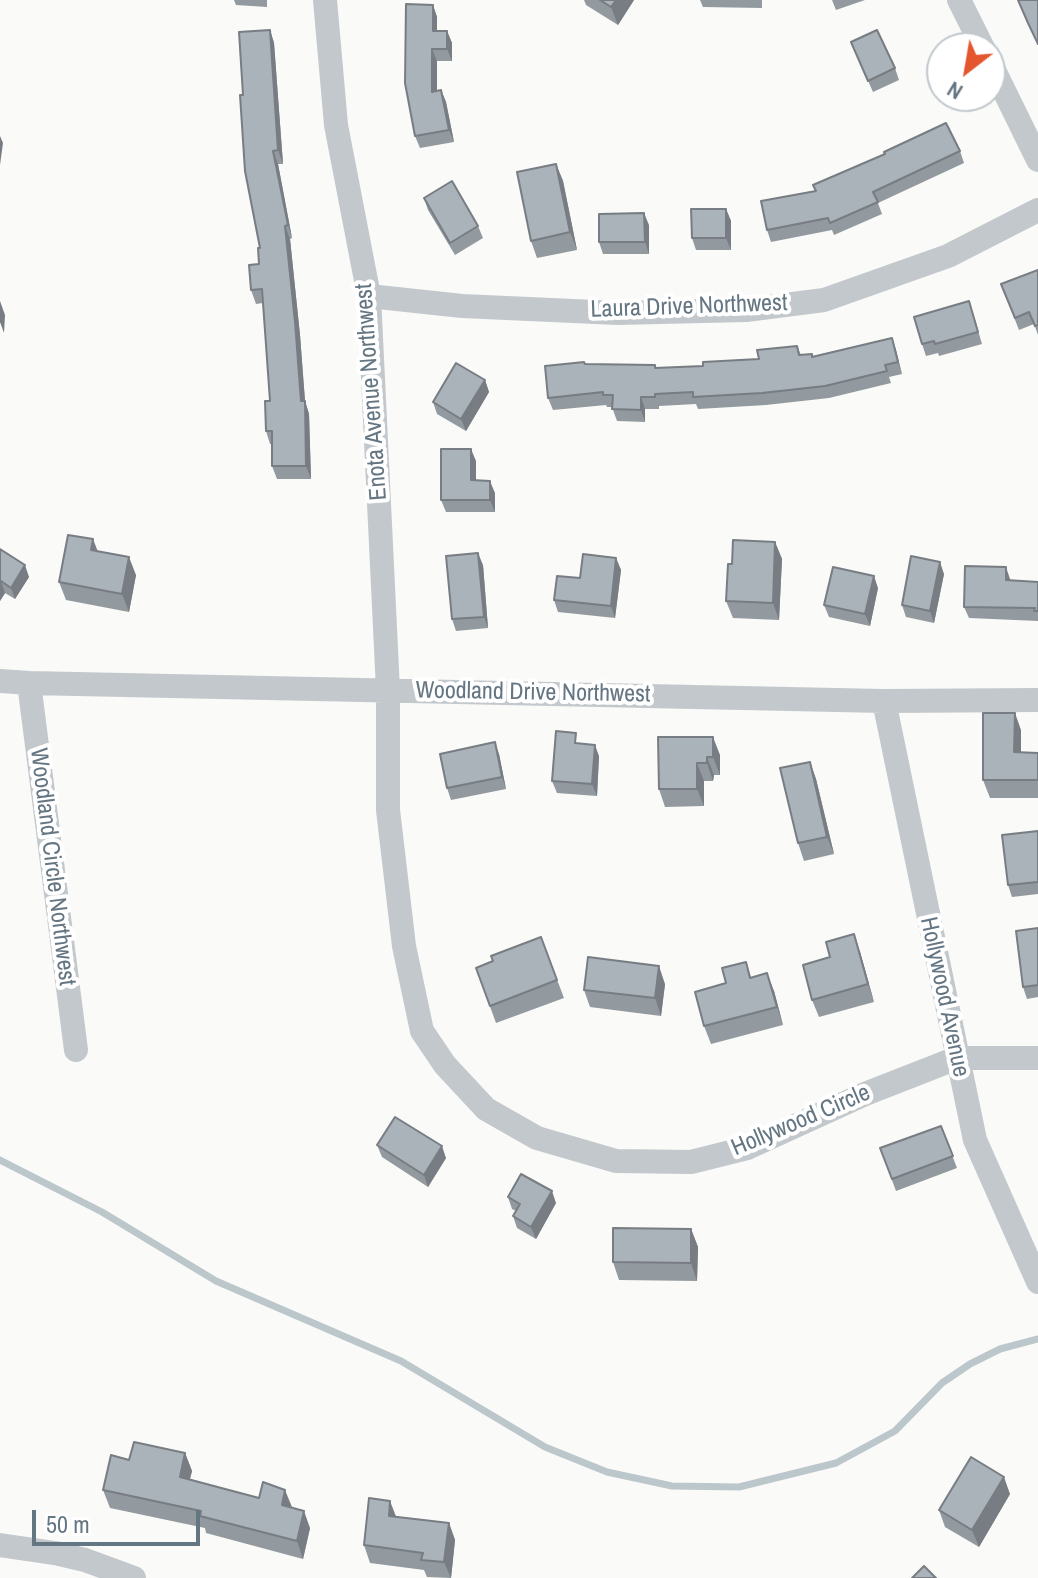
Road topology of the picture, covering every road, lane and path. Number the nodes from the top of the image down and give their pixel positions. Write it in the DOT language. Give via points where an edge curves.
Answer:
graph roads {
  1 [pos="325,0"];
  2 [pos="959,0"];
  3 [pos="975,32"];
  4 [pos="1006,95"];
  5 [pos="1038,160"];
  6 [pos="1038,210"];
  7 [pos="369,296"];
  8 [pos="0,681"];
  9 [pos="29,683"];
  10 [pos="388,690"];
  11 [pos="1038,700"];
  12 [pos="884,701"];
  13 [pos="76,1050"];
  14 [pos="957,1058"];
  15 [pos="1038,1058"];
  16 [pos="1038,1282"];
  17 [pos="0,1545"];
  18 [pos="134,1578"];
  1 -- 7 [label="street, Enota Avenue Northwest" via="336,125"];
  2 -- 3 [label="street"];
  4 -- 5 [label="street"];
  6 -- 7 [label="street, Laura Drive Northwest" via="948,256 824,300 746,310 618,313"];
  7 -- 10 [label="street, Enota Avenue Northwest"];
  8 -- 9 [label="street, Woodland Drive Northwest"];
  9 -- 10 [label="street, Woodland Drive Northwest"];
  9 -- 13 [label="street, Woodland Circle Northwest"];
  10 -- 12 [label="street, Woodland Drive Northwest"];
  10 -- 14 [label="street, Hollywood Circle" via="388,810 404,946 422,1031 486,1109 537,1138 616,1161 691,1162 747,1148"];
  11 -- 12 [label="street, Woodland Drive Northwest"];
  12 -- 14 [label="street, Hollywood Avenue"];
  14 -- 15 [label="street, Hollywood Circle"];
  14 -- 16 [label="street, Hollywood Avenue" via="975,1140"];
  17 -- 18 [label="street" via="85,1560"];
}
